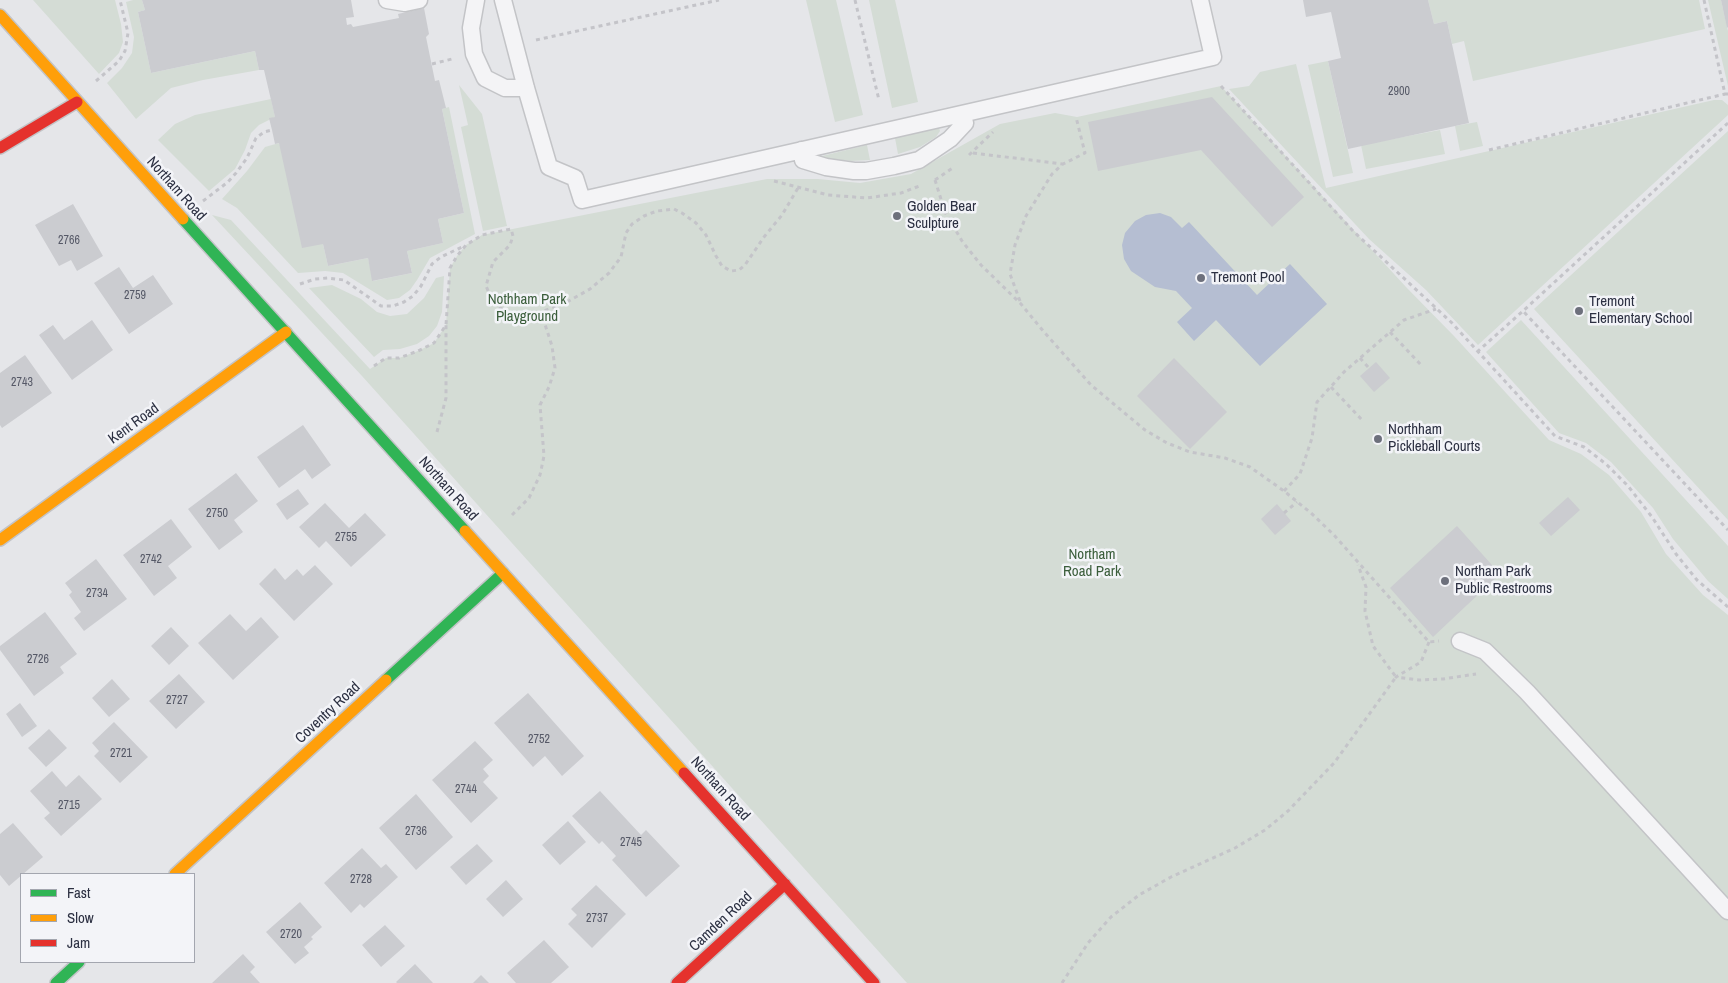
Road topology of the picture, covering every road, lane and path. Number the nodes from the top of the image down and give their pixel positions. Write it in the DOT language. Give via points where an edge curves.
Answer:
graph roads {
  1 [pos="120,0"];
  2 [pos="387,0"];
  3 [pos="419,0"];
  4 [pos="476,0"];
  5 [pos="504,0"];
  6 [pos="719,0"];
  7 [pos="855,0"];
  8 [pos="1200,0"];
  9 [pos="1704,0"];
  10 [pos="0,15"];
  11 [pos="514,45"];
  12 [pos="474,54"];
  13 [pos="432,64"];
  14 [pos="95,82"];
  15 [pos="1221,86"];
  16 [pos="526,88"];
  17 [pos="1727,95"];
  18 [pos="879,100"];
  19 [pos="77,102"];
  20 [pos="962,114"];
  21 [pos="1076,117"];
  22 [pos="1728,123"];
  23 [pos="272,130"];
  24 [pos="0,148"];
  25 [pos="801,150"];
  26 [pos="1488,150"];
  27 [pos="973,153"];
  28 [pos="1063,164"];
  29 [pos="935,180"];
  30 [pos="798,188"];
  31 [pos="202,202"];
  32 [pos="466,245"];
  33 [pos="300,284"];
  34 [pos="1021,304"];
  35 [pos="1436,309"];
  36 [pos="1523,311"];
  37 [pos="541,312"];
  38 [pos="446,325"];
  39 [pos="286,332"];
  40 [pos="1390,332"];
  41 [pos="1477,352"];
  42 [pos="1360,358"];
  43 [pos="374,366"];
  44 [pos="1422,366"];
  45 [pos="1369,368"];
  46 [pos="1330,386"];
  47 [pos="1363,420"];
  48 [pos="437,432"];
  49 [pos="1284,491"];
  50 [pos="1297,502"];
  51 [pos="1284,513"];
  52 [pos="512,514"];
  53 [pos="1728,530"];
  54 [pos="0,540"];
  55 [pos="1357,562"];
  56 [pos="503,573"];
  57 [pos="1728,607"];
  58 [pos="1460,641"];
  59 [pos="1429,642"];
  60 [pos="1506,671"];
  61 [pos="1396,677"];
  62 [pos="175,873"];
  63 [pos="785,884"];
  64 [pos="1728,911"];
  65 [pos="78,963"];
  66 [pos="56,983"];
  67 [pos="677,983"];
  68 [pos="874,983"];
  69 [pos="1062,983"];
  1 -- 14 [label="path" via="128,33 125,51 119,61"];
  2 -- 3 [label="lane" via="405,3"];
  4 -- 12 [label="lane" via="470,28"];
  5 -- 11 [label="lane"];
  6 -- 11 [label="path"];
  7 -- 18 [label="path"];
  8 -- 20 [label="lane" via="1213,57"];
  9 -- 17 [label="path"];
  10 -- 19 [label="street, Northam Road"];
  11 -- 16 [label="lane"];
  12 -- 13 [label="path"];
  12 -- 16 [label="lane" via="485,78 505,88"];
  15 -- 35 [label="path" via="1353,231"];
  16 -- 25 [label="lane" via="549,167 576,178 582,200"];
  17 -- 26 [label="path"];
  19 -- 24 [label="street"];
  19 -- 39 [label="street, Northam Road"];
  20 -- 25 [label="lane"];
  20 -- 25 [label="lane" via="964,123 944,143 919,160 894,166 860,171 826,167 803,160"];
  21 -- 28 [label="path" via="1085,153"];
  22 -- 36 [label="path"];
  23 -- 31 [label="path" via="259,135 236,173"];
  27 -- 28 [label="path"];
  28 -- 34 [label="path" via="1052,174 1026,216 1014,244 1010,274"];
  29 -- 34 [label="path" via="945,212 962,241"];
  30 -- 37 [label="path" via="782,215 739,270 731,272 722,266 696,223 674,208 657,211 632,224 626,233 621,257 603,278 567,302"];
  32 -- 33 [label="path" via="432,264 413,296 393,306 381,306 344,280 315,279"];
  32 -- 37 [label="path" via="482,236 511,229 510,245 494,262 486,286 496,305 508,313"];
  32 -- 38 [label="path" via="450,268"];
  34 -- 49 [label="path" via="1091,385 1145,430 1190,452 1225,458 1250,467"];
  35 -- 40 [label="path" via="1404,320"];
  35 -- 41 [label="path"];
  36 -- 41 [label="path"];
  36 -- 53 [label="path"];
  37 -- 52 [label="path" via="555,368 550,387 540,405 544,456 540,475 529,498"];
  38 -- 43 [label="path" via="434,343 399,358 386,358"];
  38 -- 48 [label="path" via="446,398"];
  39 -- 54 [label="street, Kent Road"];
  39 -- 56 [label="street, Northam Road"];
  40 -- 42 [label="path"];
  40 -- 44 [label="path"];
  41 -- 57 [label="path" via="1555,436 1584,447 1628,486 1692,574"];
  42 -- 45 [label="path"];
  42 -- 46 [label="path"];
  46 -- 47 [label="path"];
  46 -- 49 [label="path" via="1317,402 1312,438 1300,474"];
  49 -- 50 [label="path"];
  50 -- 51 [label="path"];
  50 -- 55 [label="path" via="1333,534"];
  55 -- 59 [label="path"];
  55 -- 61 [label="path" via="1366,587 1365,611 1373,646"];
  56 -- 62 [label="street, Coventry Road"];
  56 -- 63 [label="street, Northam Road"];
  58 -- 59 [label="path"];
  58 -- 60 [label="lane" via="1485,651"];
  59 -- 61 [label="path" via="1421,662"];
  60 -- 61 [label="path" via="1443,679"];
  60 -- 64 [label="lane"];
  61 -- 69 [label="path" via="1334,764 1288,811 1235,848 1171,877 1111,917 1088,943"];
  63 -- 67 [label="street, Camden Road"];
  63 -- 68 [label="street, Northam Road"];
  65 -- 66 [label="street"];
}
